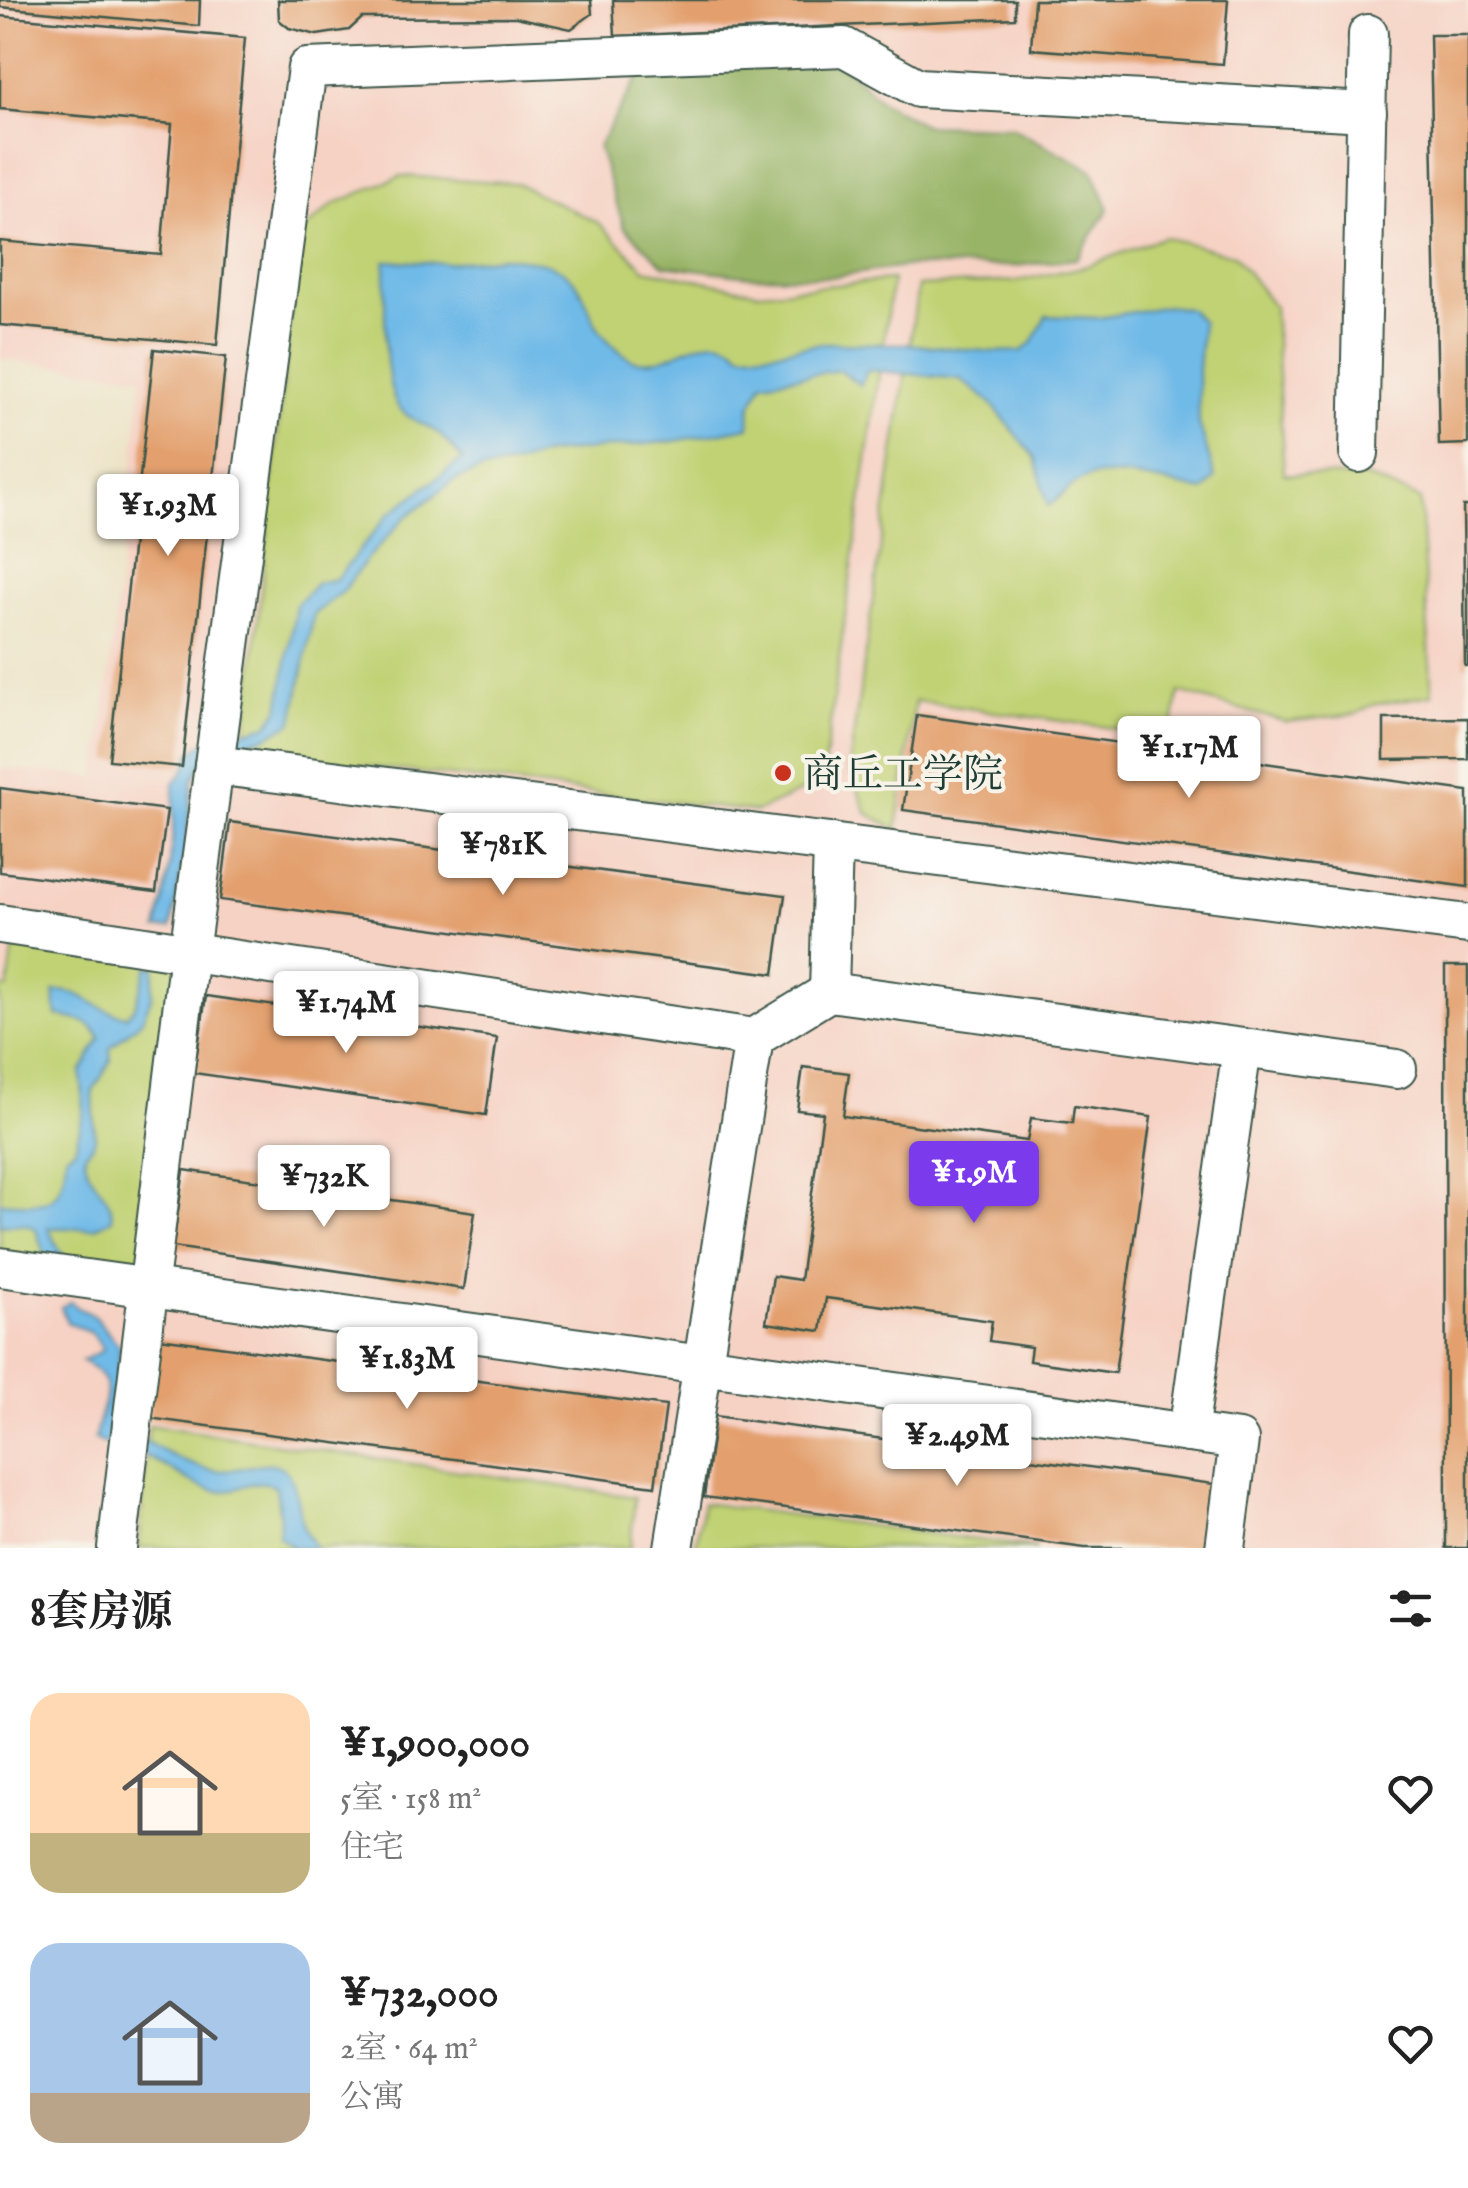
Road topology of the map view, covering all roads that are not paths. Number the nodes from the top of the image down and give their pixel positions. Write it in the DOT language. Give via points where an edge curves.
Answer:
graph roads {
  1 [pos="1368,34"];
  2 [pos="1366,112"];
  3 [pos="1360,453"];
  4 [pos="214,764"];
  5 [pos="833,843"];
  6 [pos="0,924"];
  7 [pos="1468,924"];
  8 [pos="189,953"];
  9 [pos="829,992"];
  10 [pos="754,1038"];
  11 [pos="1242,1048"];
  12 [pos="1397,1069"];
  13 [pos="0,1267"];
  14 [pos="147,1288"];
  15 [pos="701,1365"];
  16 [pos="1188,1433"];
  17 [pos="118,1548"];
  18 [pos="674,1548"];
  19 [pos="1224,1548"];
  1 -- 2 [label="lane"];
  2 -- 3 [label="lane"];
  2 -- 4 [label="lane" via="918,88 844,47 306,68"];
  4 -- 5 [label="lane"];
  4 -- 8 [label="lane"];
  5 -- 7 [label="lane"];
  5 -- 9 [label="lane"];
  6 -- 8 [label="lane"];
  8 -- 10 [label="lane"];
  8 -- 14 [label="lane"];
  9 -- 10 [label="lane"];
  9 -- 11 [label="lane"];
  10 -- 15 [label="lane"];
  11 -- 12 [label="lane"];
  11 -- 16 [label="lane"];
  13 -- 14 [label="lane"];
  14 -- 15 [label="lane"];
  14 -- 17 [label="lane"];
  15 -- 16 [label="lane"];
  15 -- 18 [label="lane"];
  16 -- 19 [label="lane" via="1239,1440"];
}
